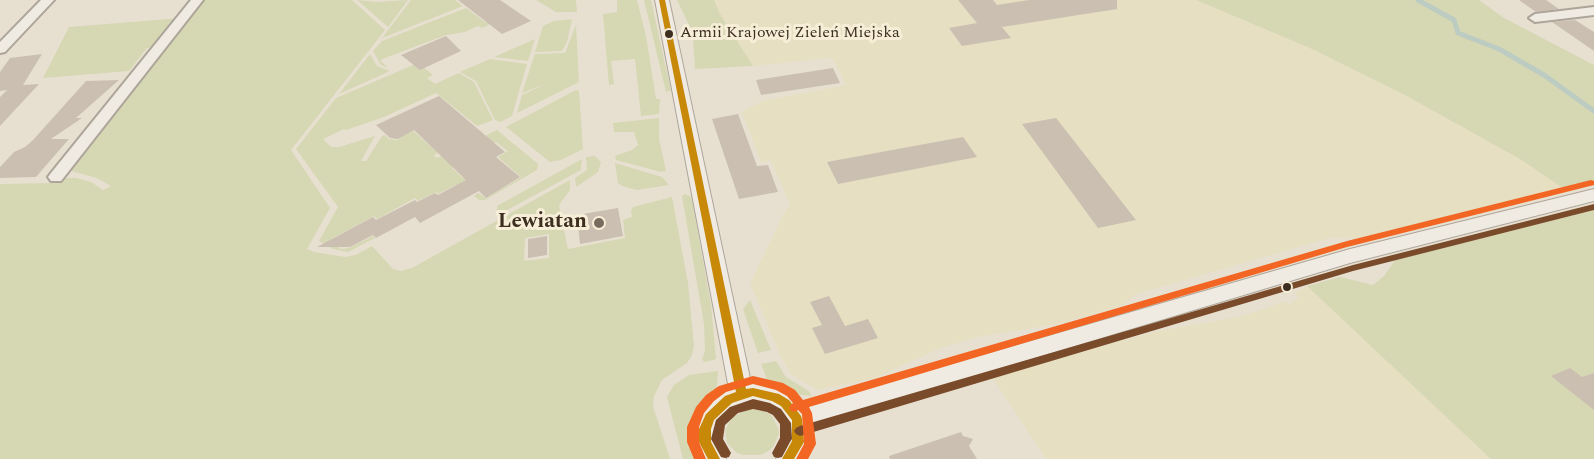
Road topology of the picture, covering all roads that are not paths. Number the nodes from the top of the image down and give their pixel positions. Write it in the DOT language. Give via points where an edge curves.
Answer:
graph roads {
  1 [pos="48,0"];
  2 [pos="197,0"];
  3 [pos="662,0"];
  4 [pos="1594,11"];
  5 [pos="1534,18"];
  6 [pos="21,27"];
  7 [pos="0,31"];
  8 [pos="0,49"];
  9 [pos="56,177"];
  10 [pos="1594,195"];
  11 [pos="742,394"];
  12 [pos="797,419"];
  13 [pos="714,459"];
  14 [pos="788,459"];
  1 -- 6 [label="street"];
  2 -- 9 [label="street"];
  3 -- 11 [label="street"];
  4 -- 5 [label="street"];
  6 -- 7 [label="street"];
  6 -- 8 [label="street"];
  10 -- 12 [label="street" via="1350,256"];
  11 -- 12 [label="street" via="775,397"];
  11 -- 13 [label="street" via="718,406 710,417 705,442"];
  12 -- 14 [label="street" via="798,442"];
}
